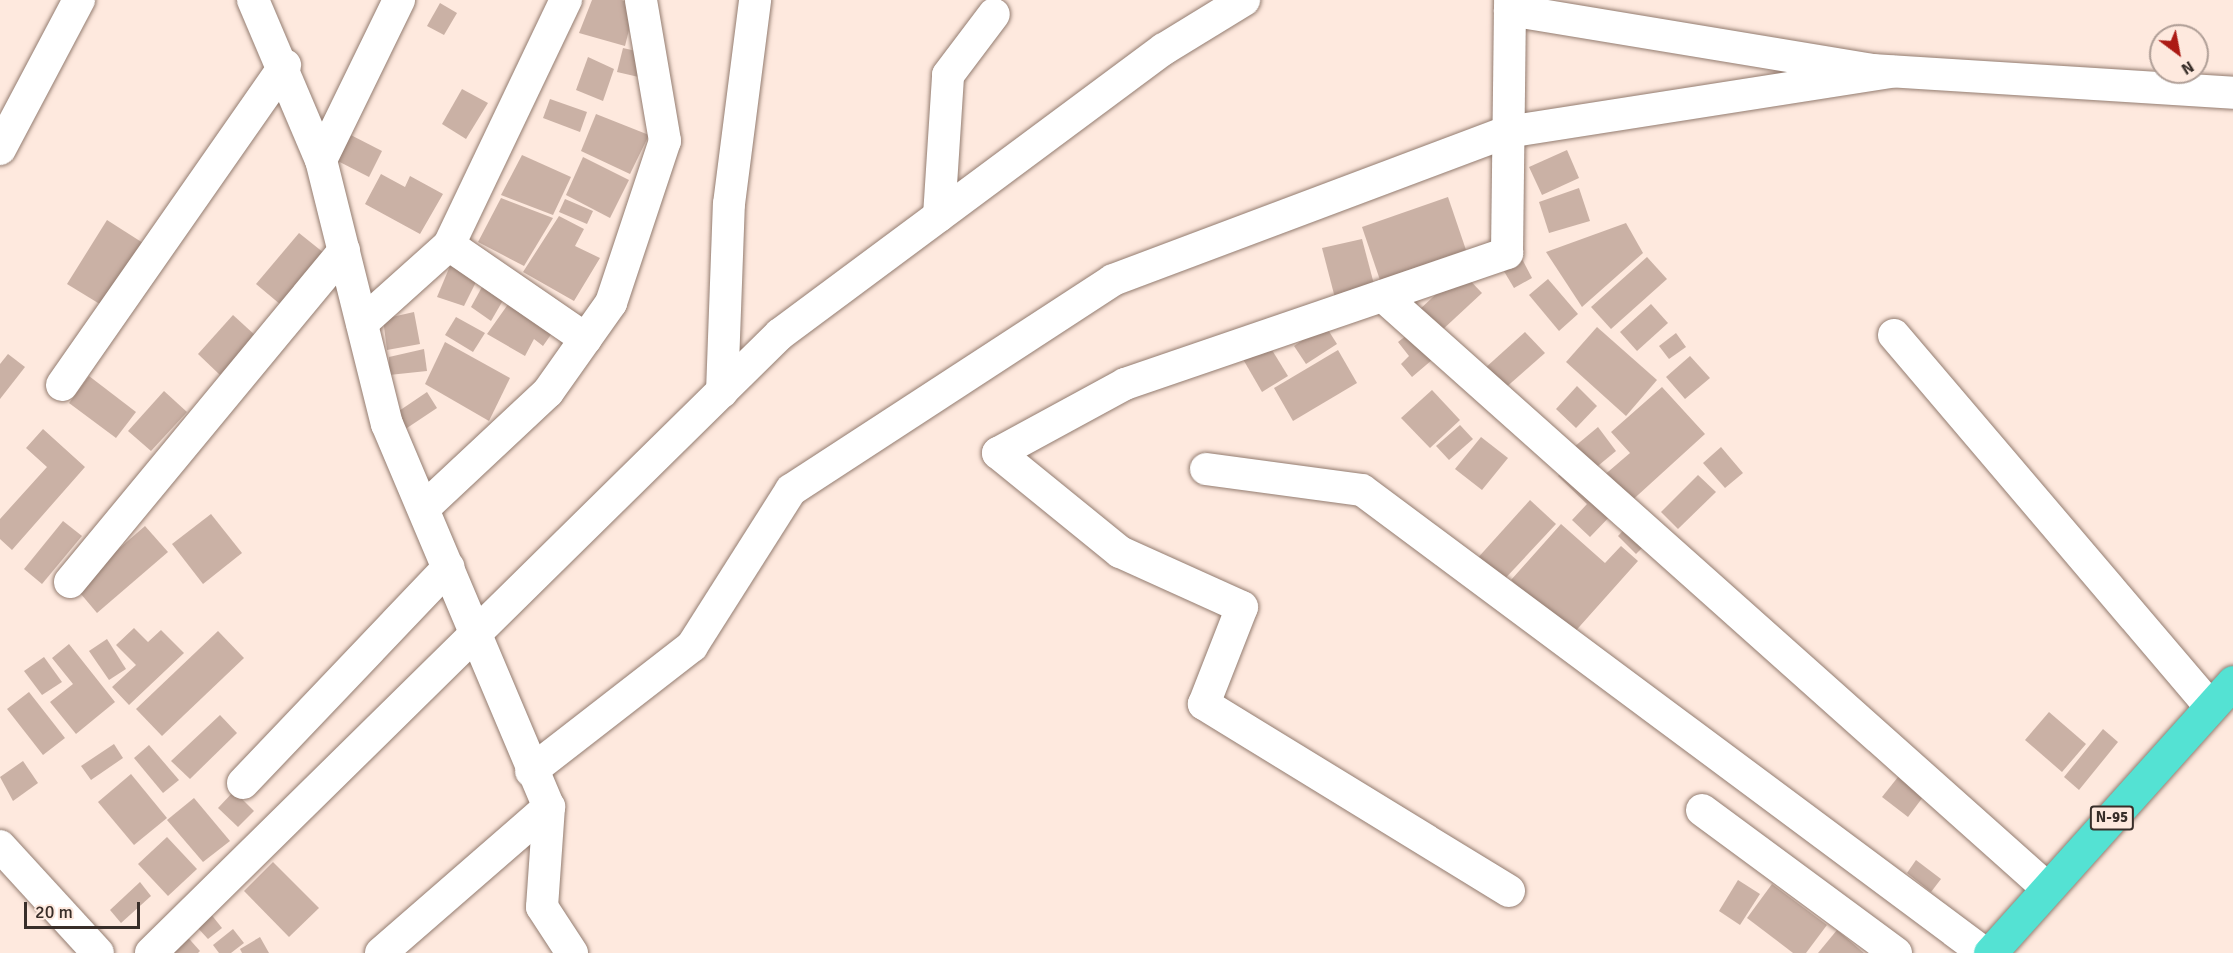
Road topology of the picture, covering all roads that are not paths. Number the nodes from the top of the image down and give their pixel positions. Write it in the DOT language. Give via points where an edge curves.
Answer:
graph roads {
  1 [pos="78,0"];
  2 [pos="253,0"];
  3 [pos="399,0"];
  4 [pos="566,0"];
  5 [pos="641,0"];
  6 [pos="755,0"];
  7 [pos="1244,0"];
  8 [pos="1510,5"];
  9 [pos="994,14"];
  10 [pos="285,65"];
  11 [pos="1892,72"];
  12 [pos="2233,93"];
  13 [pos="1508,132"];
  14 [pos="0,149"];
  15 [pos="321,160"];
  16 [pos="939,216"];
  17 [pos="449,245"];
  18 [pos="344,250"];
  19 [pos="1383,296"];
  20 [pos="362,323"];
  21 [pos="1894,335"];
  22 [pos="586,339"];
  23 [pos="62,385"];
  24 [pos="722,392"];
  25 [pos="1206,469"];
  26 [pos="424,508"];
  27 [pos="449,567"];
  28 [pos="70,582"];
  29 [pos="477,630"];
  30 [pos="2233,682"];
  31 [pos="2211,707"];
  32 [pos="531,771"];
  33 [pos="243,783"];
  34 [pos="549,807"];
  35 [pos="1702,810"];
  36 [pos="0,846"];
  37 [pos="2048,889"];
  38 [pos="1509,891"];
  39 [pos="98,953"];
  40 [pos="151,953"];
  41 [pos="381,953"];
  42 [pos="572,953"];
  43 [pos="1896,953"];
  44 [pos="1984,953"];
  45 [pos="1990,953"];
  1 -- 14 [label="street"];
  2 -- 10 [label="street"];
  3 -- 15 [label="street"];
  4 -- 17 [label="street"];
  5 -- 22 [label="street" via="665,141 611,303"];
  6 -- 24 [label="street" via="729,204"];
  7 -- 16 [label="street" via="1164,49"];
  8 -- 11 [label="street"];
  8 -- 13 [label="street"];
  9 -- 16 [label="street" via="948,75"];
  10 -- 15 [label="street"];
  10 -- 23 [label="street"];
  11 -- 12 [label="street"];
  11 -- 13 [label="street"];
  13 -- 19 [label="street" via="1507,253"];
  13 -- 32 [label="street" via="1113,280 801,483 791,490 693,646"];
  15 -- 18 [label="street"];
  16 -- 24 [label="street" via="780,334"];
  17 -- 20 [label="street"];
  17 -- 22 [label="street"];
  18 -- 20 [label="street"];
  18 -- 28 [label="street"];
  19 -- 37 [label="street"];
  19 -- 38 [label="street" via="1125,384 998,453 1120,552 1242,607 1204,704"];
  20 -- 26 [label="street" via="387,424"];
  21 -- 31 [label="street"];
  22 -- 26 [label="street" via="548,392"];
  24 -- 29 [label="street"];
  25 -- 44 [label="street" via="1362,490"];
  26 -- 27 [label="street"];
  27 -- 29 [label="street"];
  27 -- 33 [label="street"];
  29 -- 32 [label="street"];
  29 -- 40 [label="street"];
  30 -- 31 [label="highway, N-95"];
  31 -- 37 [label="highway, N-95"];
  32 -- 34 [label="street"];
  34 -- 41 [label="street"];
  34 -- 42 [label="street" via="542,907"];
  35 -- 43 [label="street"];
  36 -- 39 [label="street"];
  37 -- 45 [label="highway, N-95"];
}
